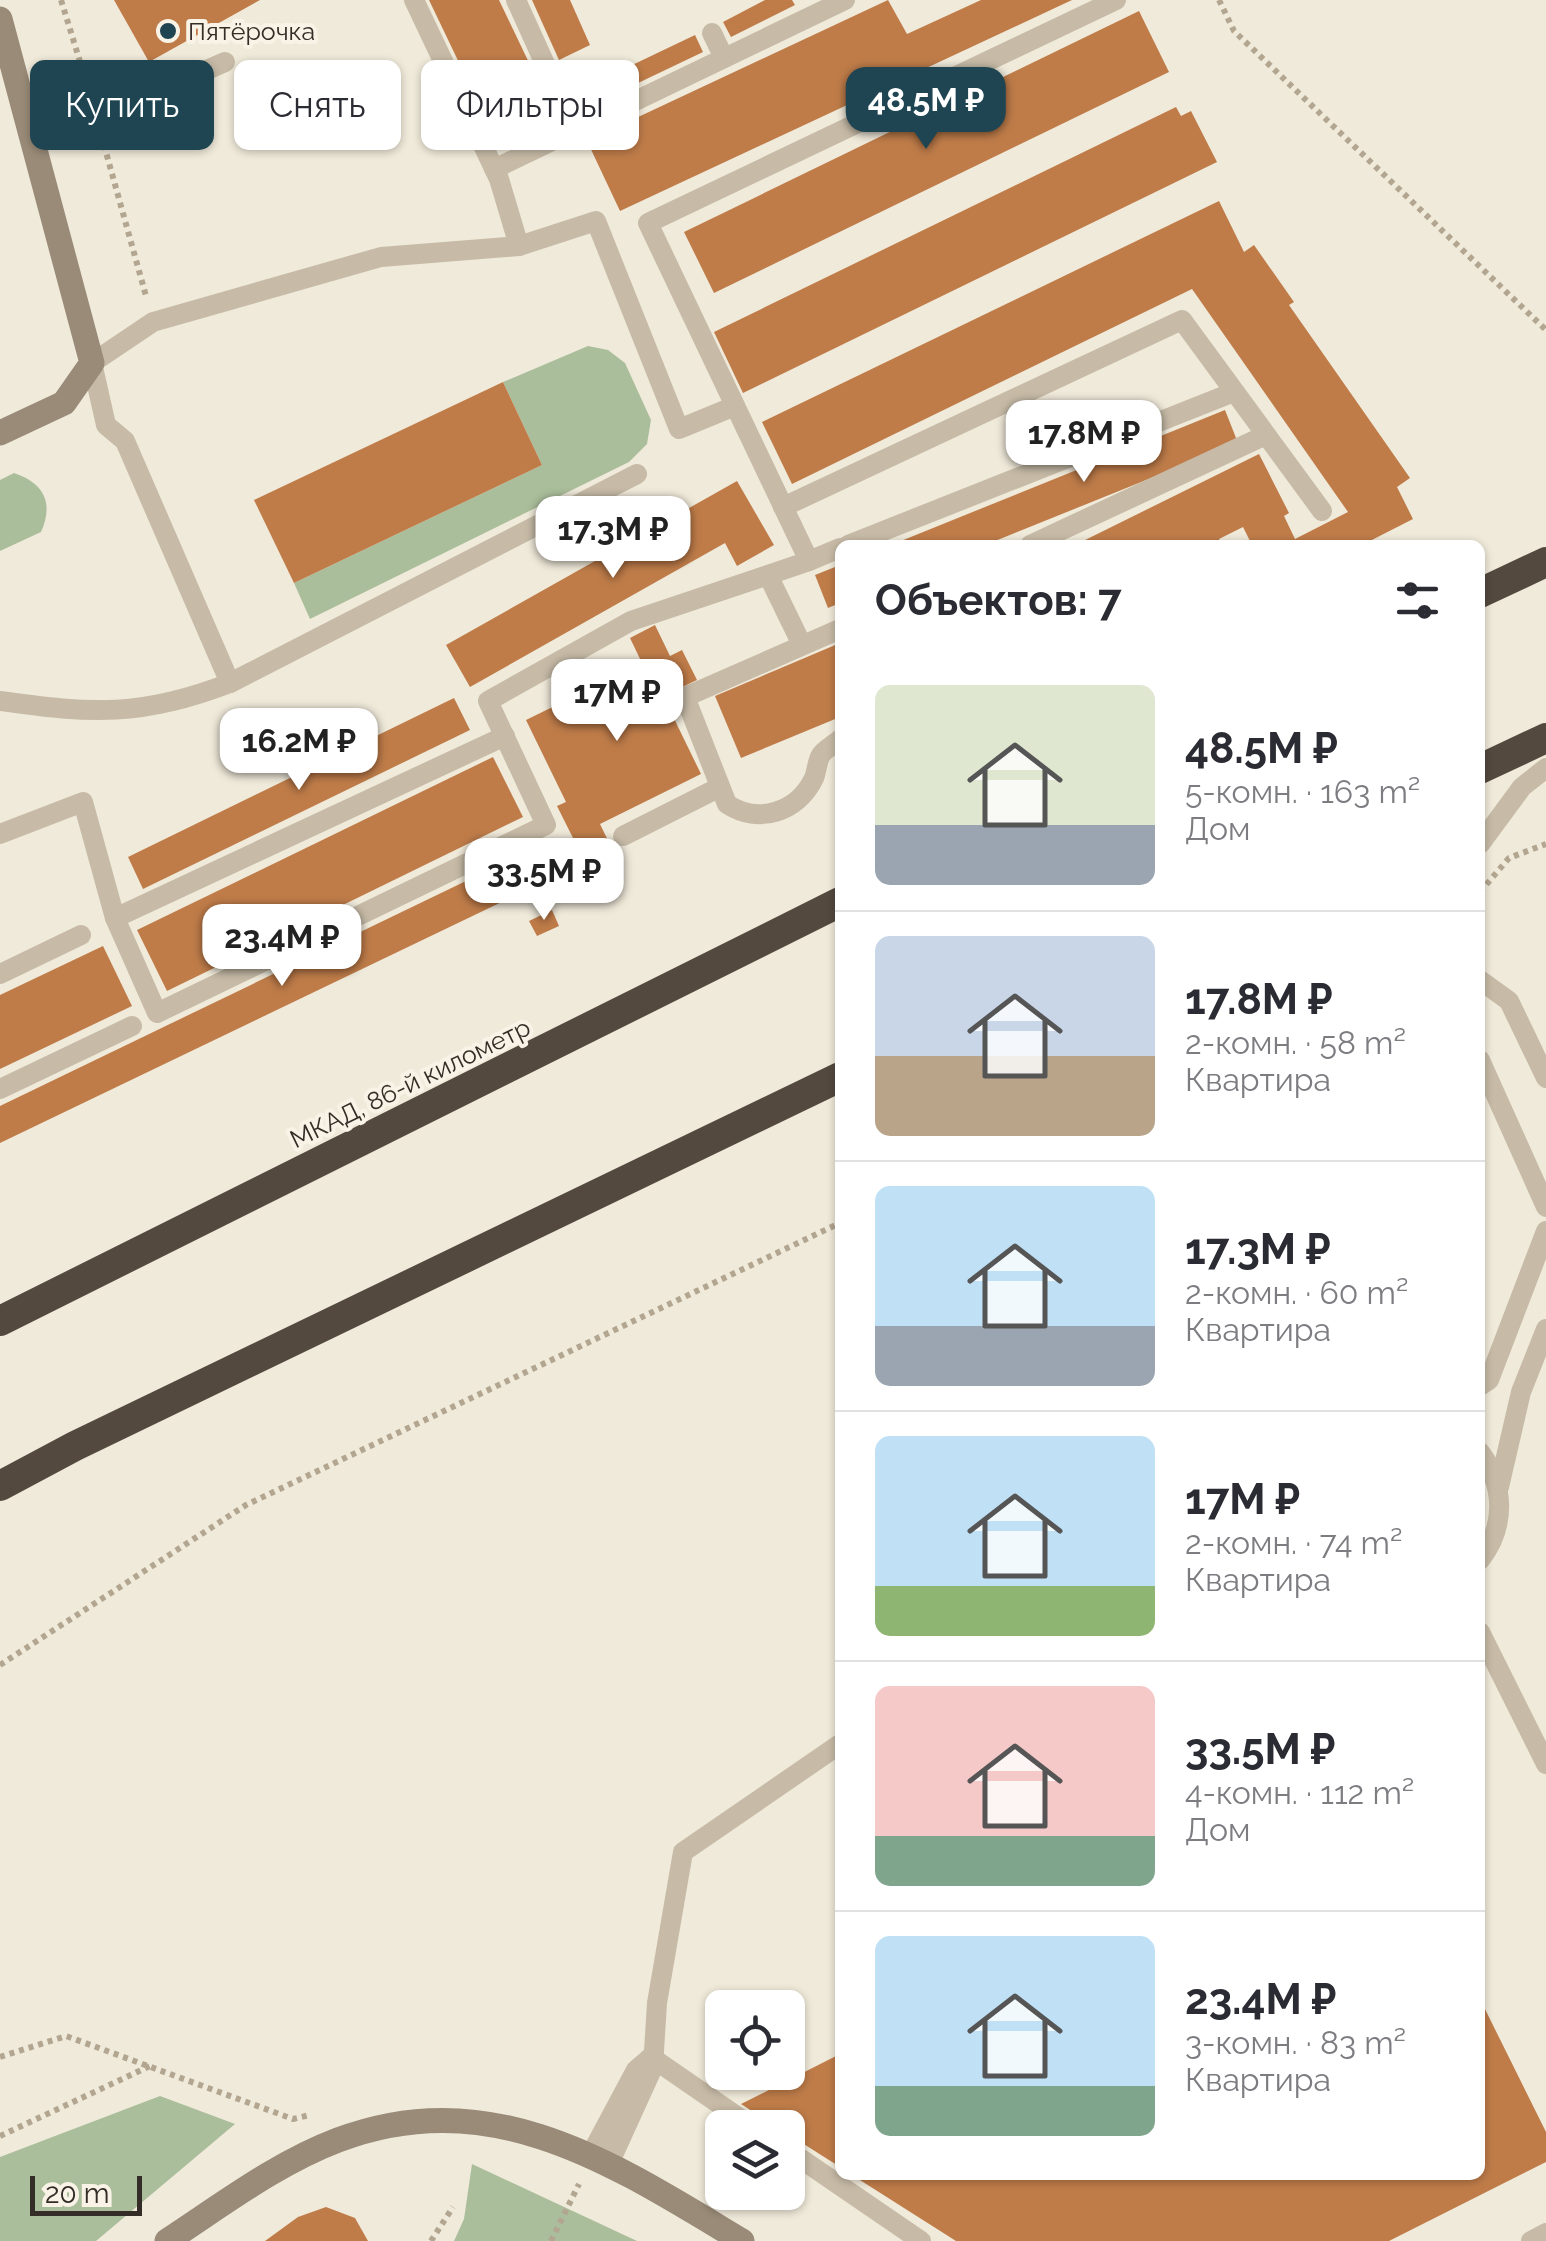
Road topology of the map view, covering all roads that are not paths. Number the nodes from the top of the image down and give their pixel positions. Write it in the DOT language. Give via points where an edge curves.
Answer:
graph roads {
  1 [pos="414,0"];
  2 [pos="516,0"];
  3 [pos="845,0"];
  4 [pos="1116,0"];
  5 [pos="818,6"];
  6 [pos="0,19"];
  7 [pos="712,33"];
  8 [pos="724,58"];
  9 [pos="544,60"];
  10 [pos="225,62"];
  11 [pos="214,67"];
  12 [pos="639,99"];
  13 [pos="30,134"];
  14 [pos="34,150"];
  15 [pos="532,150"];
  16 [pos="494,168"];
  17 [pos="519,246"];
  18 [pos="92,363"];
  19 [pos="1234,392"];
  20 [pos="735,406"];
  21 [pos="0,434"];
  22 [pos="1266,436"];
  23 [pos="637,474"];
  24 [pos="783,507"];
  25 [pos="1322,511"];
  26 [pos="861,540"];
  27 [pos="1041,540"];
  28 [pos="835,550"];
  29 [pos="809,560"];
  30 [pos="1546,562"];
  31 [pos="768,575"];
  32 [pos="1485,592"];
  33 [pos="835,630"];
  34 [pos="802,645"];
  35 [pos="230,683"];
  36 [pos="0,700"];
  37 [pos="504,736"];
  38 [pos="1546,738"];
  39 [pos="835,743"];
  40 [pos="1485,768"];
  41 [pos="1546,768"];
  42 [pos="720,787"];
  43 [pos="0,834"];
  44 [pos="624,836"];
  45 [pos="1485,837"];
  46 [pos="835,904"];
  47 [pos="115,918"];
  48 [pos="81,935"];
  49 [pos="0,974"];
  50 [pos="1485,984"];
  51 [pos="132,1026"];
  52 [pos="1485,1071"];
  53 [pos="1546,1078"];
  54 [pos="835,1080"];
  55 [pos="0,1089"];
  56 [pos="1546,1207"];
  57 [pos="1546,1231"];
  58 [pos="3,1319"];
  59 [pos="1546,1329"];
  60 [pos="1485,1383"];
  61 [pos="1485,1461"];
  62 [pos="0,1486"];
  63 [pos="1499,1487"];
  64 [pos="1485,1551"];
  65 [pos="1485,1642"];
  66 [pos="835,1747"];
  67 [pos="1546,1764"];
  68 [pos="651,2058"];
  69 [pos="728,2110"];
  70 [pos="599,2162"];
  71 [pos="805,2162"];
  72 [pos="1546,2233"];
  73 [pos="168,2241"];
  74 [pos="742,2241"];
  75 [pos="920,2241"];
  76 [pos="1531,2241"];
  1 -- 16 [label="lane"];
  2 -- 9 [label="lane"];
  3 -- 5 [label="lane"];
  4 -- 20 [label="lane" via="648,223"];
  5 -- 8 [label="lane"];
  6 -- 13 [label="street"];
  7 -- 8 [label="lane"];
  8 -- 12 [label="lane"];
  10 -- 11 [label="lane"];
  14 -- 18 [label="street"];
  15 -- 16 [label="lane"];
  16 -- 17 [label="lane"];
  17 -- 18 [label="lane" via="380,257 153,322"];
  17 -- 20 [label="lane" via="596,221 679,429"];
  18 -- 21 [label="street" via="64,403"];
  18 -- 35 [label="lane" via="106,426 125,441"];
  19 -- 22 [label="lane"];
  19 -- 24 [label="lane" via="1182,320"];
  19 -- 26 [label="lane"];
  20 -- 24 [label="lane"];
  22 -- 25 [label="lane"];
  22 -- 27 [label="lane"];
  23 -- 35 [label="lane"];
  24 -- 29 [label="lane"];
  28 -- 29 [label="lane"];
  29 -- 31 [label="lane"];
  30 -- 32 [label="highway"];
  31 -- 34 [label="lane"];
  31 -- 37 [label="lane" via="631,620 488,701"];
  33 -- 34 [label="lane"];
  34 -- 42 [label="lane" via="684,696"];
  35 -- 36 [label="lane" via="136,712"];
  37 -- 47 [label="lane"];
  37 -- 47 [label="lane" via="546,825 156,1012"];
  38 -- 40 [label="highway"];
  39 -- 42 [label="lane" via="794,803 766,816 740,813"];
  41 -- 45 [label="lane" via="1522,787"];
  42 -- 44 [label="lane"];
  43 -- 47 [label="lane" via="83,802"];
  46 -- 58 [label="highway, МКАД, 86-й километр"];
  48 -- 49 [label="lane"];
  50 -- 53 [label="lane" via="1509,1001"];
  51 -- 55 [label="lane"];
  52 -- 56 [label="lane"];
  54 -- 62 [label="highway"];
  57 -- 60 [label="lane"];
  59 -- 63 [label="lane" via="1521,1392"];
  61 -- 63 [label="lane"];
  63 -- 64 [label="lane" via="1499,1524"];
  65 -- 67 [label="lane"];
  66 -- 68 [label="lane" via="683,1852"];
  68 -- 69 [label="lane"];
  68 -- 70 [label="lane" via="649,2078"];
  70 -- 73 [label="street" via="495,2123 396,2123 303,2157"];
  70 -- 74 [label="street"];
  71 -- 75 [label="lane"];
  72 -- 76 [label="lane"];
}
